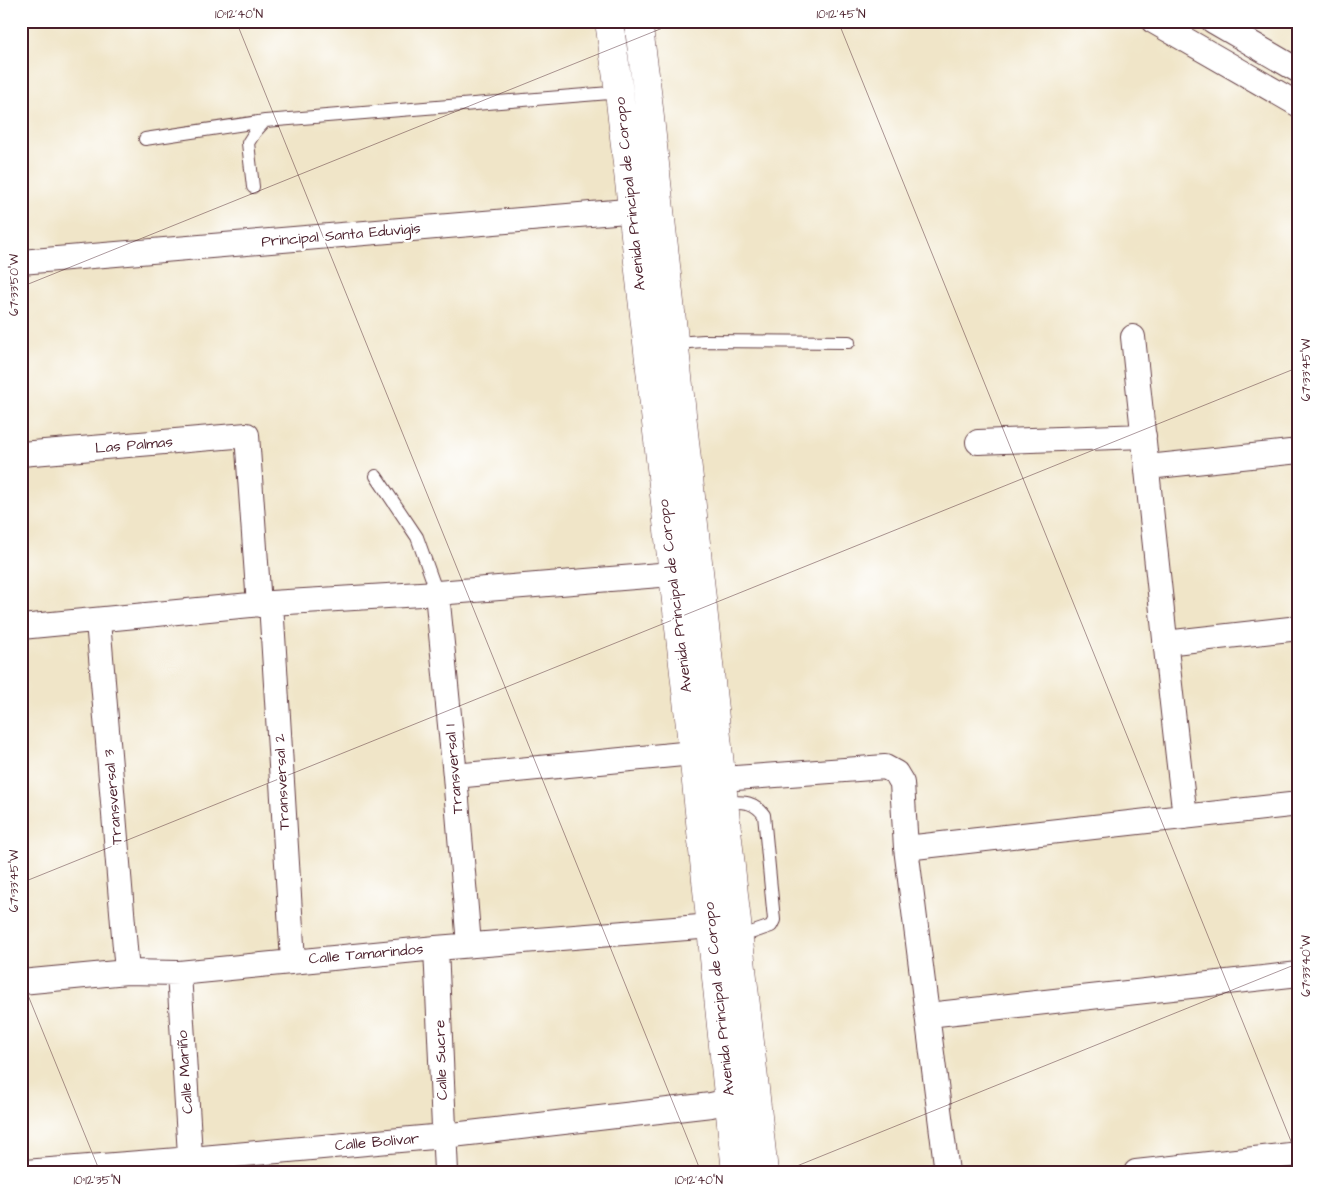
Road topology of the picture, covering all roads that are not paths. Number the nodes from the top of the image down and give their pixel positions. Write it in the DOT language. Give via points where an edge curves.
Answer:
graph roads {
  1 [pos="609,21"];
  2 [pos="638,21"];
  3 [pos="1153,21"];
  4 [pos="1213,21"];
  5 [pos="1236,35"];
  6 [pos="1224,62"];
  7 [pos="1299,71"];
  8 [pos="647,90"];
  9 [pos="619,92"];
  10 [pos="1299,106"];
  11 [pos="265,121"];
  12 [pos="145,139"];
  13 [pos="253,187"];
  14 [pos="660,208"];
  15 [pos="632,210"];
  16 [pos="21,262"];
  17 [pos="1133,337"];
  18 [pos="849,342"];
  19 [pos="675,343"];
  20 [pos="247,435"];
  21 [pos="1144,436"];
  22 [pos="978,442"];
  23 [pos="1299,451"];
  24 [pos="21,454"];
  25 [pos="1148,467"];
  26 [pos="376,476"];
  27 [pos="672,574"];
  28 [pos="438,593"];
  29 [pos="265,604"];
  30 [pos="98,621"];
  31 [pos="21,627"];
  32 [pos="1299,628"];
  33 [pos="1165,643"];
  34 [pos="693,752"];
  35 [pos="455,776"];
  36 [pos="724,790"];
  37 [pos="1299,804"];
  38 [pos="1185,817"];
  39 [pos="906,848"];
  40 [pos="712,926"];
  41 [pos="739,937"];
  42 [pos="469,945"];
  43 [pos="436,948"];
  44 [pos="293,961"];
  45 [pos="127,972"];
  46 [pos="179,973"];
  47 [pos="1299,974"];
  48 [pos="21,982"];
  49 [pos="928,1015"];
  50 [pos="729,1101"];
  51 [pos="444,1136"];
  52 [pos="1299,1154"];
  53 [pos="191,1165"];
  54 [pos="25,1172"];
  55 [pos="446,1172"];
  56 [pos="736,1172"];
  57 [pos="764,1172"];
  58 [pos="947,1172"];
  59 [pos="1136,1172"];
  1 -- 9 [label="main road, Avenida Principal de Coropo"];
  2 -- 8 [label="main road, Avenida Principal de Coropo"];
  3 -- 6 [label="street"];
  4 -- 5 [label="street"];
  5 -- 6 [label="street"];
  5 -- 7 [label="street"];
  6 -- 10 [label="street"];
  8 -- 9 [label="lane"];
  8 -- 14 [label="main road, Avenida Principal de Coropo"];
  9 -- 11 [label="lane"];
  9 -- 15 [label="main road, Avenida Principal de Coropo"];
  11 -- 12 [label="lane"];
  11 -- 13 [label="lane" via="248,143"];
  14 -- 15 [label="street, Principal Santa Eduvigis"];
  14 -- 19 [label="main road, Avenida Principal de Coropo"];
  15 -- 16 [label="street, Principal Santa Eduvigis"];
  15 -- 27 [label="main road, Avenida Principal de Coropo"];
  17 -- 21 [label="street"];
  18 -- 19 [label="lane"];
  19 -- 36 [label="main road, Avenida Principal de Coropo"];
  20 -- 24 [label="street, Las Palmas"];
  20 -- 29 [label="street, Transversal 2"];
  21 -- 22 [label="street"];
  21 -- 25 [label="street"];
  23 -- 25 [label="street"];
  25 -- 33 [label="street"];
  26 -- 28 [label="lane" via="417,536"];
  27 -- 28 [label="street"];
  27 -- 34 [label="main road, Avenida Principal de Coropo"];
  28 -- 29 [label="street"];
  28 -- 35 [label="street, Transversal 1"];
  29 -- 30 [label="street"];
  29 -- 44 [label="street, Transversal 2"];
  30 -- 31 [label="street"];
  30 -- 45 [label="street, Transversal 3"];
  32 -- 33 [label="street"];
  33 -- 38 [label="street"];
  34 -- 35 [label="street"];
  34 -- 40 [label="main road, Avenida Principal de Coropo"];
  35 -- 42 [label="street, Transversal 1"];
  36 -- 39 [label="street" via="885,767 902,783"];
  36 -- 41 [label="main road, Avenida Principal de Coropo"];
  36 -- 41 [label="lane" via="758,806 764,815 774,920 771,926"];
  37 -- 38 [label="street"];
  38 -- 39 [label="street"];
  39 -- 49 [label="street"];
  40 -- 42 [label="street, Calle Tamarindos"];
  40 -- 50 [label="main road, Avenida Principal de Coropo"];
  41 -- 57 [label="main road, Avenida Principal de Coropo"];
  42 -- 43 [label="street, Calle Tamarindos"];
  43 -- 44 [label="street, Calle Tamarindos"];
  43 -- 51 [label="street, Calle Sucre"];
  44 -- 46 [label="street, Calle Tamarindos"];
  45 -- 46 [label="street, Calle Tamarindos"];
  45 -- 48 [label="street, Calle Tamarindos"];
  46 -- 53 [label="street, Calle Mariño"];
  47 -- 49 [label="street"];
  49 -- 58 [label="street"];
  50 -- 51 [label="street, Calle Bolivar"];
  50 -- 56 [label="main road, Avenida Principal de Coropo"];
  51 -- 53 [label="street, Calle Bolivar"];
  51 -- 55 [label="street, Calle Sucre"];
  52 -- 59 [label="street"];
  53 -- 54 [label="street, Calle Bolivar"];
}
